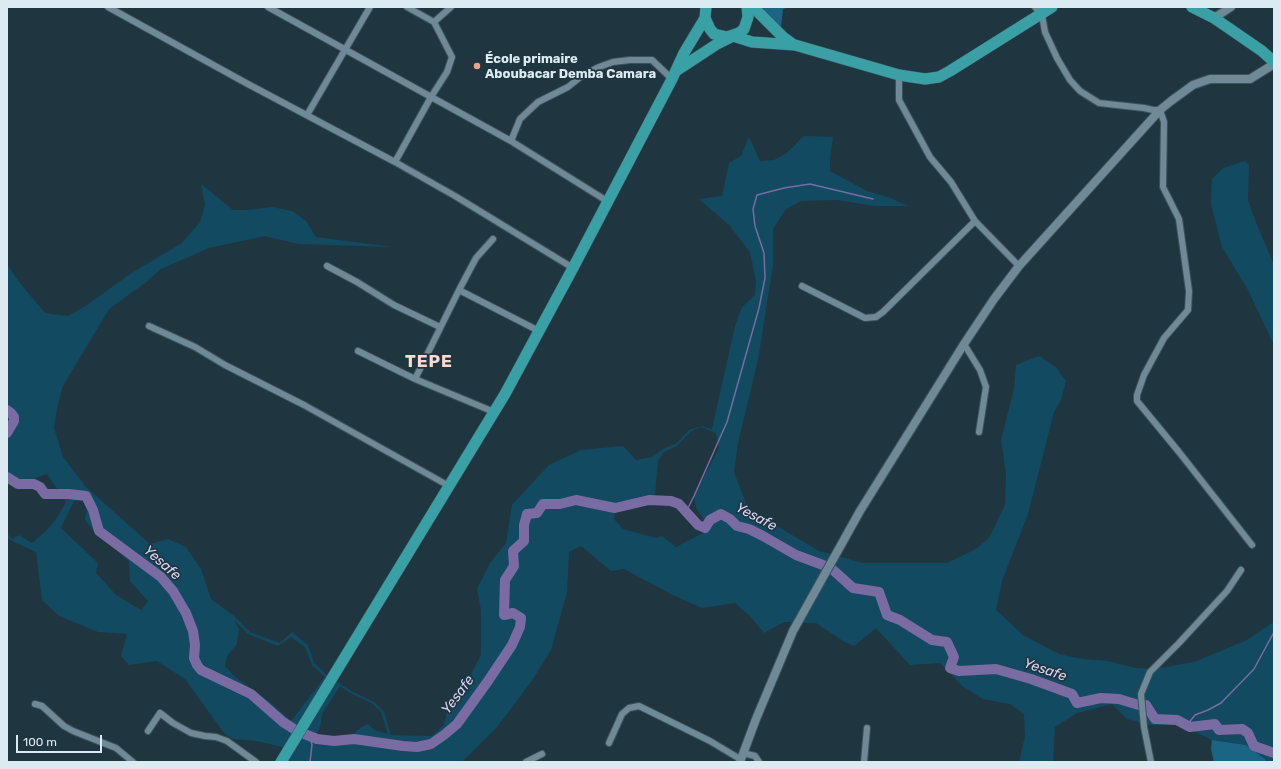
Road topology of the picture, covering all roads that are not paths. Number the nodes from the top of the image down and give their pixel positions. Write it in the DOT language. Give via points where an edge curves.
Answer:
graph roads {
  1 [pos="109,7"];
  2 [pos="268,7"];
  3 [pos="284,7"];
  4 [pos="370,7"];
  5 [pos="407,7"];
  6 [pos="451,7"];
  7 [pos="747,7"];
  8 [pos="753,7"];
  9 [pos="1052,7"];
  10 [pos="1192,7"];
  11 [pos="1231,7"];
  12 [pos="705,10"];
  13 [pos="1038,10"];
  14 [pos="280,14"];
  15 [pos="1214,18"];
  16 [pos="434,22"];
  17 [pos="733,36"];
  18 [pos="795,45"];
  19 [pos="345,50"];
  20 [pos="1274,63"];
  21 [pos="674,75"];
  22 [pos="899,75"];
  23 [pos="431,97"];
  24 [pos="1160,110"];
  25 [pos="307,115"];
  26 [pos="511,141"];
  27 [pos="395,162"];
  28 [pos="607,201"];
  29 [pos="975,221"];
  30 [pos="493,239"];
  31 [pos="327,266"];
  32 [pos="1019,266"];
  33 [pos="573,268"];
  34 [pos="802,286"];
  35 [pos="459,290"];
  36 [pos="149,326"];
  37 [pos="440,327"];
  38 [pos="539,331"];
  39 [pos="964,344"];
  40 [pos="358,351"];
  41 [pos="415,379"];
  42 [pos="494,412"];
  43 [pos="979,432"];
  44 [pos="449,486"];
  45 [pos="1252,545"];
  46 [pos="1241,570"];
  47 [pos="36,704"];
  48 [pos="868,728"];
  49 [pos="148,731"];
  50 [pos="609,743"];
  51 [pos="542,754"];
  52 [pos="741,758"];
  53 [pos="133,762"];
  54 [pos="256,762"];
  55 [pos="281,762"];
  56 [pos="526,762"];
  57 [pos="759,762"];
  58 [pos="864,762"];
  59 [pos="1151,762"];
  1 -- 25 [label="street"];
  2 -- 14 [label="street"];
  3 -- 14 [label="street"];
  4 -- 19 [label="street"];
  5 -- 16 [label="street"];
  6 -- 16 [label="street"];
  7 -- 17 [label="highway" via="747,23 744,29"];
  8 -- 18 [label="highway" via="783,37"];
  9 -- 13 [label="highway"];
  10 -- 15 [label="highway"];
  11 -- 15 [label="street"];
  12 -- 17 [label="highway" via="706,24 714,34"];
  12 -- 21 [label="highway"];
  13 -- 22 [label="highway" via="939,77 925,80"];
  13 -- 24 [label="street" via="1057,58 1080,91 1099,103"];
  14 -- 19 [label="street"];
  15 -- 20 [label="highway" via="1262,50"];
  16 -- 23 [label="street" via="452,57 447,72"];
  17 -- 18 [label="highway" via="752,42"];
  17 -- 21 [label="highway" via="717,44"];
  18 -- 22 [label="highway"];
  19 -- 23 [label="street"];
  19 -- 25 [label="street"];
  20 -- 24 [label="street" via="1250,79 1210,79 1193,85"];
  21 -- 26 [label="street" via="652,60 613,62 599,67 538,102 520,118"];
  21 -- 28 [label="highway"];
  22 -- 29 [label="street" via="899,100 902,107 930,157 951,182"];
  23 -- 26 [label="street"];
  23 -- 27 [label="street"];
  24 -- 32 [label="street"];
  24 -- 45 [label="street" via="1164,122 1163,186 1179,219 1189,291 1188,310 1164,338 1144,375 1137,401"];
  25 -- 27 [label="street"];
  26 -- 28 [label="street"];
  27 -- 33 [label="street"];
  28 -- 33 [label="highway"];
  29 -- 32 [label="street"];
  29 -- 34 [label="street" via="876,317 865,318"];
  30 -- 35 [label="street" via="476,258"];
  31 -- 37 [label="street" via="394,305"];
  32 -- 39 [label="street"];
  33 -- 38 [label="highway"];
  35 -- 37 [label="street"];
  35 -- 38 [label="street"];
  36 -- 44 [label="street" via="195,347 304,405"];
  37 -- 41 [label="street"];
  38 -- 42 [label="highway"];
  39 -- 43 [label="street" via="980,370 986,387"];
  39 -- 52 [label="street" via="860,511 793,631"];
  40 -- 41 [label="street"];
  41 -- 42 [label="street"];
  42 -- 44 [label="highway"];
  44 -- 55 [label="highway"];
  46 -- 59 [label="street" via="1226,591 1150,672 1141,694"];
  47 -- 53 [label="street" via="42,706 64,726 116,748"];
  48 -- 58 [label="street"];
  49 -- 54 [label="street" via="160,713 191,733 216,736"];
  50 -- 52 [label="street" via="622,714 629,708 640,706"];
  51 -- 56 [label="street"];
  52 -- 57 [label="street" via="755,756"];
}
